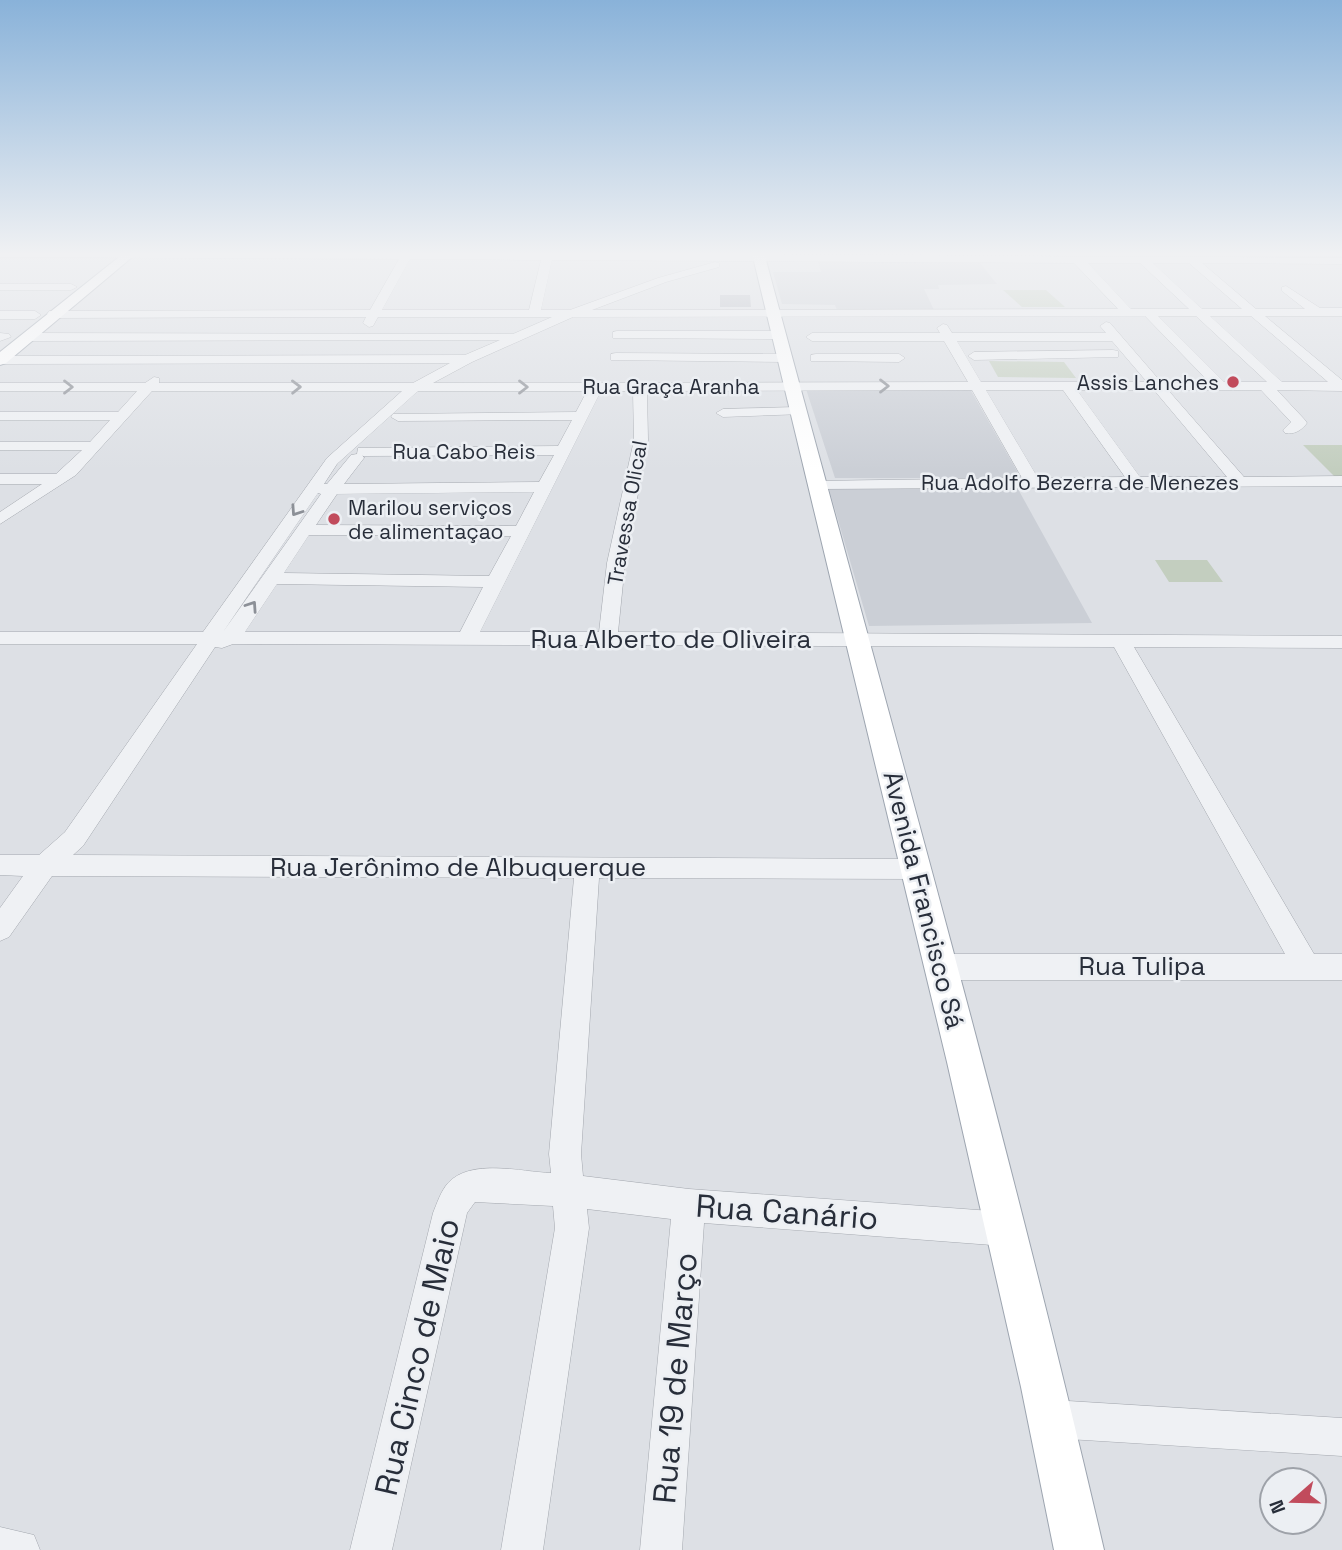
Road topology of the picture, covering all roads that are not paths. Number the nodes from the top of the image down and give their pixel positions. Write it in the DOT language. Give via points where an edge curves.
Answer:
graph roads {
  1 [pos="20,325"];
  2 [pos="41,325"];
  3 [pos="204,325"];
  4 [pos="367,325"];
  5 [pos="539,325"];
  6 [pos="617,325"];
  7 [pos="658,325"];
  8 [pos="774,325"];
  9 [pos="840,325"];
  10 [pos="887,325"];
  11 [pos="896,325"];
  12 [pos="942,325"];
  13 [pos="1105,325"];
  14 [pos="1161,325"];
  15 [pos="1212,325"];
  16 [pos="1270,325"];
  17 [pos="519,333"];
  18 [pos="617,335"];
  19 [pos="194,336"];
  20 [pos="891,336"];
  21 [pos="29,337"];
  22 [pos="361,337"];
  23 [pos="812,337"];
  24 [pos="845,337"];
  25 [pos="948,337"];
  26 [pos="1056,337"];
  27 [pos="1115,337"];
  28 [pos="2,338"];
  29 [pos="1070,354"];
  30 [pos="1113,354"];
  31 [pos="974,356"];
  32 [pos="816,358"];
  33 [pos="853,358"];
  34 [pos="898,358"];
  35 [pos="467,359"];
  36 [pos="0,360"];
  37 [pos="171,360"];
  38 [pos="785,361"];
  39 [pos="615,372"];
  40 [pos="342,373"];
  41 [pos="862,378"];
  42 [pos="1089,378"];
  43 [pos="425,385"];
  44 [pos="640,386"];
  45 [pos="976,386"];
  46 [pos="1067,386"];
  47 [pos="1158,386"];
  48 [pos="1220,386"];
  49 [pos="1272,386"];
  50 [pos="1342,386"];
  51 [pos="0,387"];
  52 [pos="148,387"];
  53 [pos="596,387"];
  54 [pos="723,413"];
  55 [pos="0,416"];
  56 [pos="122,416"];
  57 [pos="582,416"];
  58 [pos="398,417"];
  59 [pos="1290,430"];
  60 [pos="0,446"];
  61 [pos="92,446"];
  62 [pos="564,450"];
  63 [pos="363,451"];
  64 [pos="0,479"];
  65 [pos="61,479"];
  66 [pos="1135,481"];
  67 [pos="1239,481"];
  68 [pos="1342,481"];
  69 [pos="1032,482"];
  70 [pos="818,484"];
  71 [pos="545,488"];
  72 [pos="310,489"];
  73 [pos="332,489"];
  74 [pos="0,519"];
  75 [pos="303,530"];
  76 [pos="521,531"];
  77 [pos="270,578"];
  78 [pos="496,582"];
  79 [pos="231,637"];
  80 [pos="0,638"];
  81 [pos="858,638"];
  82 [pos="466,639"];
  83 [pos="608,639"];
  84 [pos="1120,640"];
  85 [pos="1342,642"];
  86 [pos="207,644"];
  87 [pos="0,864"];
  88 [pos="45,865"];
  89 [pos="587,867"];
  90 [pos="916,869"];
  91 [pos="0,929"];
  92 [pos="942,967"];
  93 [pos="1307,967"];
  94 [pos="1342,967"];
  95 [pos="569,1191"];
  96 [pos="690,1205"];
  97 [pos="1005,1229"];
  98 [pos="1052,1419"];
  99 [pos="1342,1438"];
  100 [pos="0,1547"];
  101 [pos="19,1550"];
  102 [pos="371,1550"];
  103 [pos="522,1550"];
  104 [pos="661,1550"];
  105 [pos="1079,1550"];
  1 -- 28 [label="main road"];
  2 -- 21 [label="main road"];
  3 -- 19 [label="street"];
  4 -- 22 [label="street"];
  5 -- 17 [label="street"];
  6 -- 18 [label="street"];
  7 -- 38 [label="street"];
  8 -- 38 [label="main road, Avenida Francisco Sá"];
  9 -- 24 [label="street"];
  10 -- 20 [label="street"];
  11 -- 38 [label="street"];
  12 -- 25 [label="street"];
  13 -- 27 [label="street"];
  14 -- 48 [label="street"];
  15 -- 49 [label="street"];
  16 -- 50 [label="street"];
  17 -- 22 [label="street"];
  17 -- 35 [label="street"];
  18 -- 38 [label="street"];
  18 -- 39 [label="street"];
  19 -- 21 [label="street"];
  19 -- 22 [label="street"];
  19 -- 37 [label="street"];
  20 -- 24 [label="street"];
  20 -- 25 [label="street"];
  21 -- 36 [label="main road"];
  22 -- 40 [label="street"];
  23 -- 24 [label="street"];
  24 -- 33 [label="street"];
  25 -- 26 [label="street"];
  25 -- 45 [label="street"];
  26 -- 27 [label="street"];
  26 -- 29 [label="street"];
  27 -- 47 [label="street"];
  29 -- 30 [label="street"];
  29 -- 31 [label="street"];
  29 -- 42 [label="street"];
  32 -- 33 [label="street"];
  33 -- 34 [label="street"];
  33 -- 41 [label="street"];
  35 -- 40 [label="street"];
  35 -- 43 [label="street"];
  36 -- 37 [label="street"];
  37 -- 40 [label="street"];
  37 -- 52 [label="street"];
  38 -- 39 [label="street"];
  38 -- 44 [label="street, Rua Graça Aranha"];
  38 -- 45 [label="street, Rua Graça Aranha, one-way"];
  38 -- 54 [label="street"];
  38 -- 70 [label="main road, Avenida Francisco Sá"];
  39 -- 44 [label="street, Rua Graça Aranha"];
  39 -- 53 [label="street, Rua Graça Aranha"];
  40 -- 43 [label="street, Rua Graça Aranha"];
  52 -- 40 [label="street, Rua Graça Aranha, one-way"];
  43 -- 53 [label="street, Rua Graça Aranha, one-way"];
  43 -- 58 [label="street"];
  43 -- 72 [label="street" via="332,461"];
  44 -- 83 [label="street, Travessa Olical" via="641,440 616,563"];
  45 -- 46 [label="street, Rua Graça Aranha"];
  45 -- 69 [label="street"];
  46 -- 47 [label="street, Rua Graça Aranha"];
  46 -- 66 [label="street"];
  47 -- 48 [label="street, Rua Graça Aranha"];
  47 -- 67 [label="street"];
  48 -- 49 [label="street, Rua Graça Aranha"];
  49 -- 50 [label="street, Rua Graça Aranha"];
  49 -- 59 [label="street" via="1300,423"];
  51 -- 52 [label="street, Rua Graça Aranha, one-way"];
  52 -- 56 [label="street"];
  53 -- 57 [label="street"];
  55 -- 56 [label="street"];
  56 -- 61 [label="street"];
  57 -- 58 [label="street"];
  57 -- 62 [label="street"];
  58 -- 63 [label="street"];
  60 -- 61 [label="street"];
  61 -- 65 [label="street"];
  62 -- 63 [label="street, Rua Cabo Reis"];
  62 -- 71 [label="street"];
  63 -- 73 [label="street"];
  64 -- 65 [label="street"];
  65 -- 74 [label="street"];
  66 -- 67 [label="street, Rua Adolfo Bezerra de Menezes"];
  66 -- 69 [label="street, Rua Adolfo Bezerra de Menezes"];
  67 -- 68 [label="street, Rua Adolfo Bezerra de Menezes"];
  69 -- 70 [label="street, Rua Adolfo Bezerra de Menezes"];
  70 -- 81 [label="main road, Avenida Francisco Sá"];
  71 -- 73 [label="street"];
  71 -- 76 [label="street"];
  72 -- 73 [label="street"];
  72 -- 86 [label="street, one-way"];
  73 -- 75 [label="street"];
  75 -- 76 [label="street"];
  75 -- 77 [label="street"];
  76 -- 78 [label="street"];
  77 -- 78 [label="street"];
  79 -- 77 [label="street, one-way"];
  78 -- 82 [label="street"];
  79 -- 82 [label="street, Rua Alberto de Oliveira"];
  79 -- 86 [label="street, Rua Alberto de Oliveira"];
  80 -- 86 [label="street, Rua Alberto de Oliveira"];
  81 -- 83 [label="street, Rua Alberto de Oliveira"];
  81 -- 84 [label="street, Rua Alberto de Oliveira"];
  81 -- 90 [label="main road, Avenida Francisco Sá"];
  82 -- 83 [label="street, Rua Alberto de Oliveira"];
  84 -- 85 [label="street, Rua Alberto de Oliveira"];
  84 -- 93 [label="street"];
  86 -- 88 [label="street" via="74,839"];
  87 -- 88 [label="street, Rua Jerônimo de Albuquerque"];
  88 -- 89 [label="street, Rua Jerônimo de Albuquerque"];
  88 -- 91 [label="street"];
  89 -- 90 [label="street, Rua Jerônimo de Albuquerque"];
  89 -- 95 [label="street" via="565,1154"];
  90 -- 92 [label="main road, Avenida Francisco Sá"];
  92 -- 93 [label="street, Rua Tulipa"];
  92 -- 97 [label="main road, Avenida Francisco Sá"];
  93 -- 94 [label="street, Rua Tulipa"];
  95 -- 96 [label="street, Rua Canário"];
  95 -- 102 [label="street, Rua Cinco de Maio" via="480,1185 456,1196"];
  95 -- 103 [label="street" via="572,1228"];
  96 -- 97 [label="street, Rua Canário"];
  96 -- 104 [label="street, Rua 19 de Março"];
  97 -- 98 [label="main road, Avenida Francisco Sá"];
  98 -- 99 [label="street"];
  98 -- 105 [label="main road, Avenida Francisco Sá"];
  100 -- 101 [label="street"];
}
